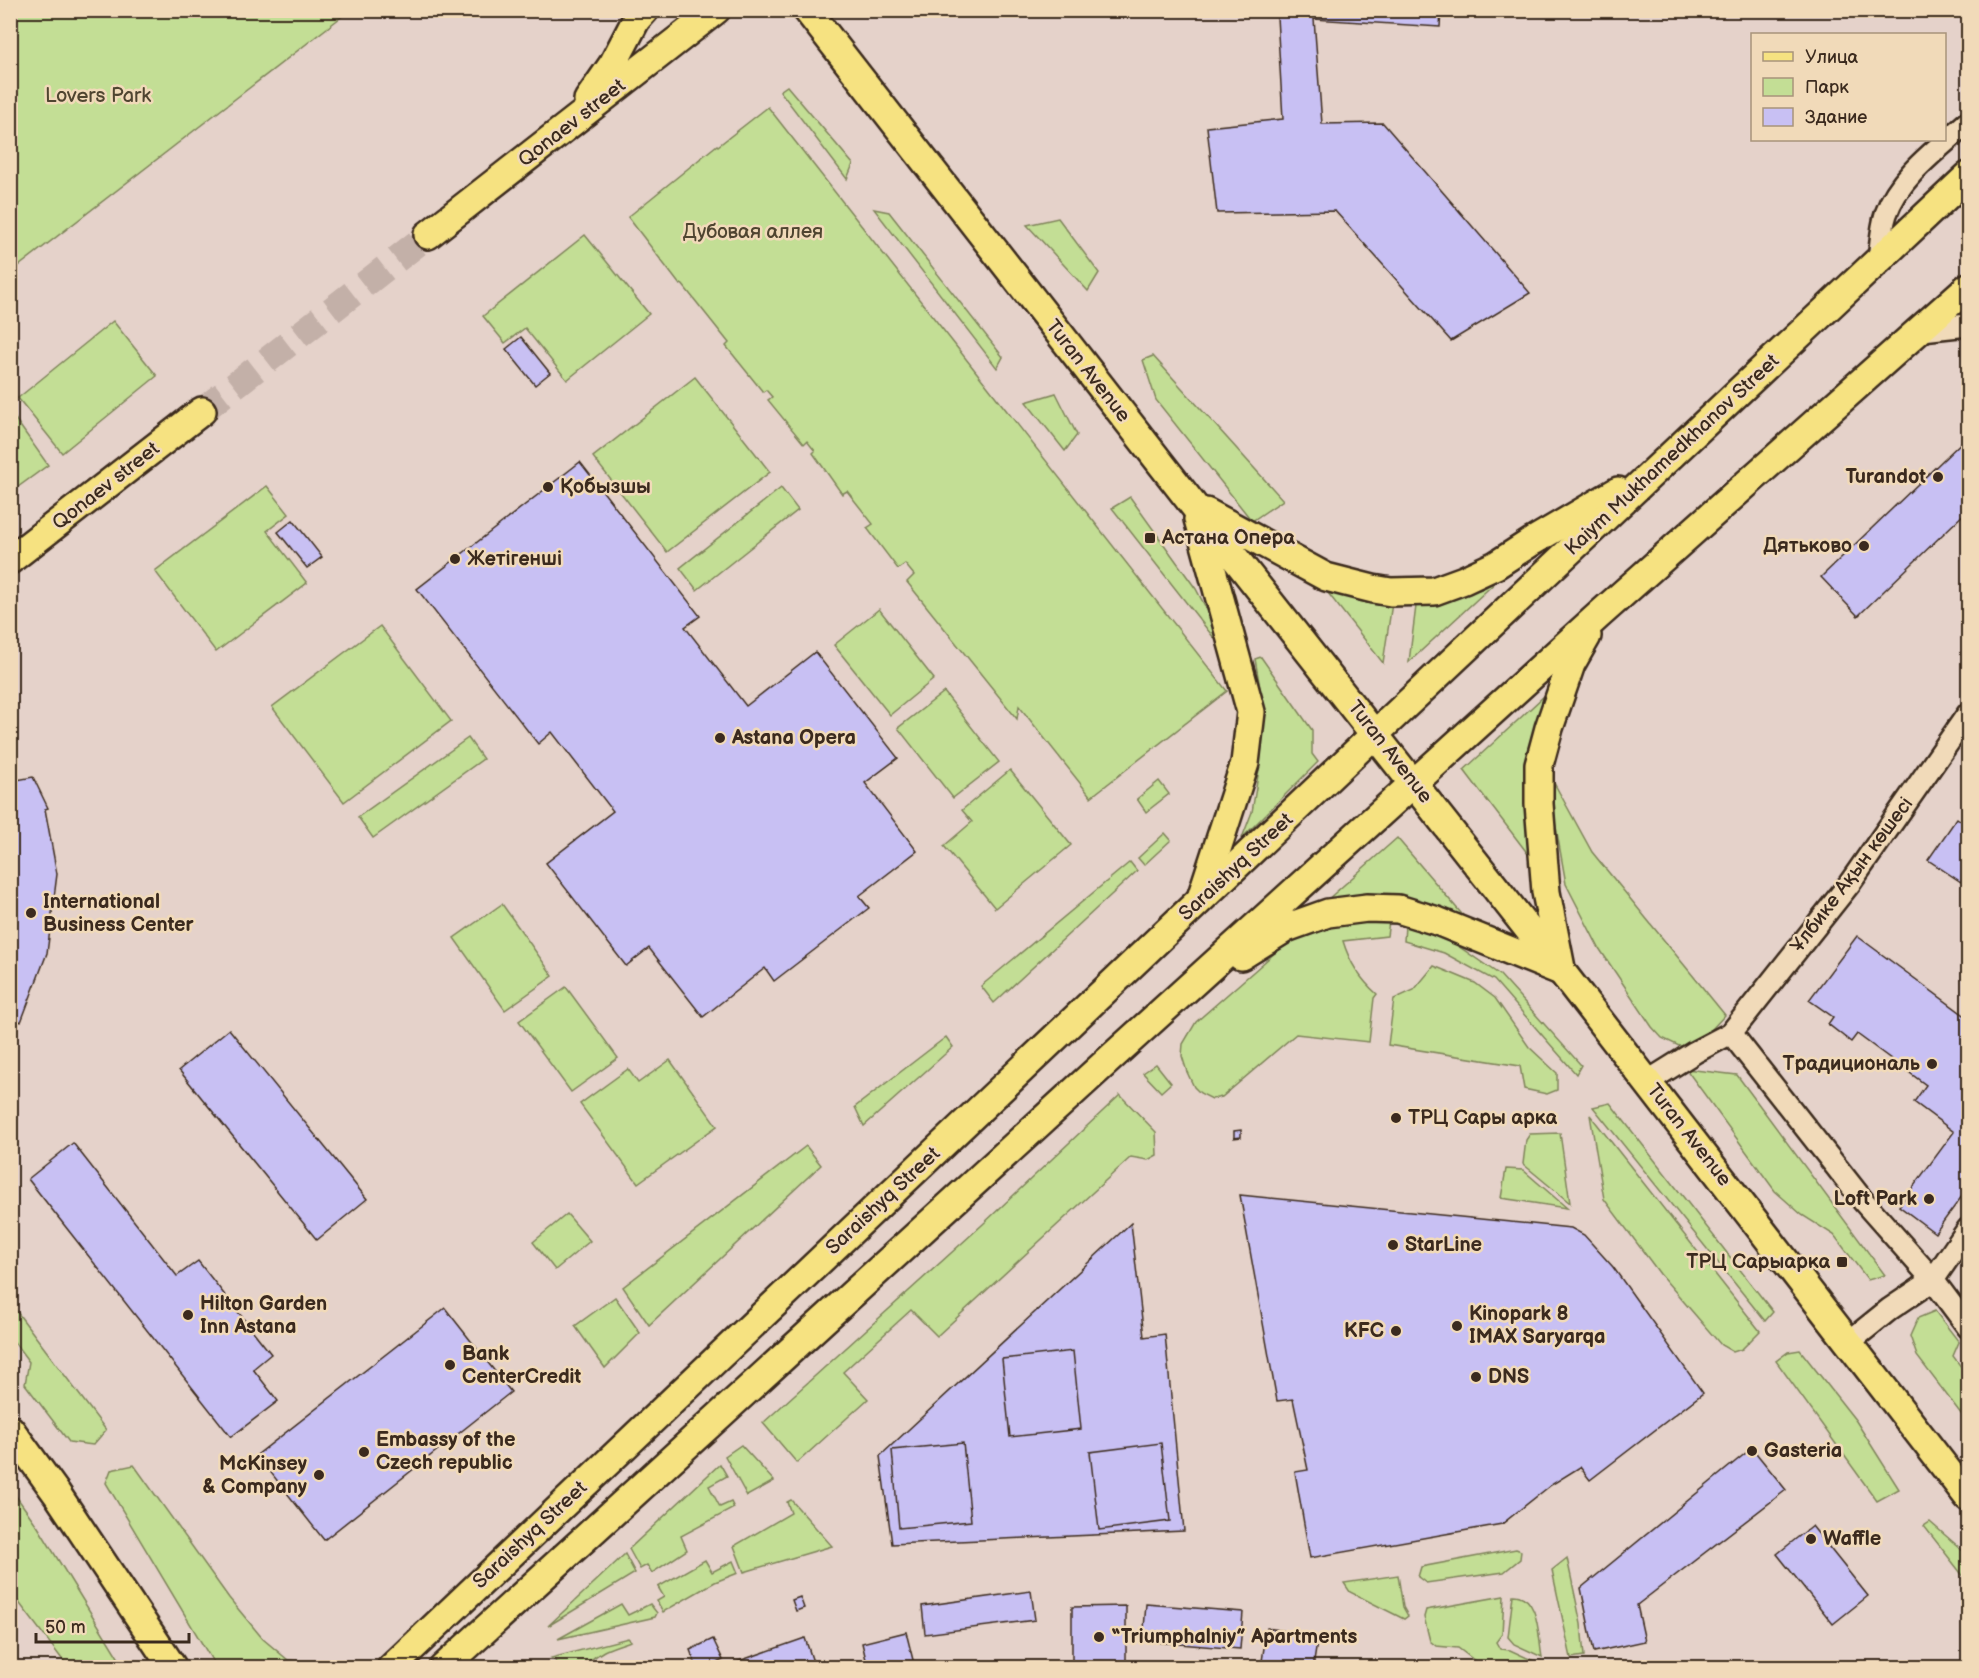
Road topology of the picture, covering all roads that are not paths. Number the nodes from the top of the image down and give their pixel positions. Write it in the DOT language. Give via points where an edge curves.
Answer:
graph roads {
  1 [pos="645,10"];
  2 [pos="716,10"];
  3 [pos="807,10"];
  4 [pos="573,122"];
  5 [pos="1968,122"];
  6 [pos="1968,176"];
  7 [pos="428,235"];
  8 [pos="1880,260"];
  9 [pos="1968,287"];
  10 [pos="1968,325"];
  11 [pos="1922,330"];
  12 [pos="202,411"];
  13 [pos="1657,468"];
  14 [pos="1194,506"];
  15 [pos="10,560"];
  16 [pos="1599,615"];
  17 [pos="1968,714"];
  18 [pos="1375,734"];
  19 [pos="1414,783"];
  20 [pos="1199,902"];
  21 [pos="1562,972"];
  22 [pos="1192,986"];
  23 [pos="1731,1033"];
  24 [pos="1647,1082"];
  25 [pos="1968,1229"];
  26 [pos="1933,1280"];
  27 [pos="1968,1327"];
  28 [pos="1849,1342"];
  29 [pos="10,1429"];
  30 [pos="1968,1497"];
  31 [pos="173,1668"];
  32 [pos="391,1668"];
  33 [pos="443,1668"];
  1 -- 4 [label="main road"];
  2 -- 4 [label="main road, Qonaev street"];
  3 -- 14 [label="main road, Turan Avenue"];
  4 -- 7 [label="main road, Qonaev street"];
  5 -- 8 [label="street" via="1923,162 1892,200 1883,227"];
  6 -- 8 [label="main road, Kaiym Mukhamedkhanov Street"];
  8 -- 13 [label="main road, Kaiym Mukhamedkhanov Street"];
  9 -- 11 [label="main road"];
  10 -- 11 [label="street"];
  11 -- 16 [label="main road"];
  12 -- 15 [label="main road, Qonaev street"];
  13 -- 14 [label="main road" via="1496,565 1434,591 1391,592 1326,577"];
  13 -- 18 [label="main road, Kaiym Mukhamedkhanov Street"];
  14 -- 18 [label="main road, Turan Avenue"];
  14 -- 20 [label="main road" via="1251,712 1245,763"];
  16 -- 19 [label="main road"];
  16 -- 21 [label="main road" via="1572,664 1539,765 1546,892"];
  17 -- 23 [label="street, Ұлбике Ақын көшесі" via="1850,883"];
  18 -- 19 [label="main road, Turan Avenue"];
  18 -- 20 [label="main road, Saraishyq Street"];
  19 -- 21 [label="main road, Turan Avenue"];
  19 -- 22 [label="main road, Saraishyq Street"];
  20 -- 32 [label="main road, Saraishyq Street"];
  21 -- 22 [label="main road" via="1437,921 1398,909 1367,908 1328,913 1286,928"];
  21 -- 24 [label="main road, Turan Avenue"];
  22 -- 33 [label="main road, Saraishyq Street"];
  23 -- 24 [label="street"];
  23 -- 26 [label="street" via="1864,1202"];
  24 -- 28 [label="main road, Turan Avenue"];
  25 -- 26 [label="street"];
  26 -- 27 [label="street"];
  26 -- 28 [label="street"];
  28 -- 30 [label="main road, Turan Avenue"];
  29 -- 31 [label="main road"];
}
